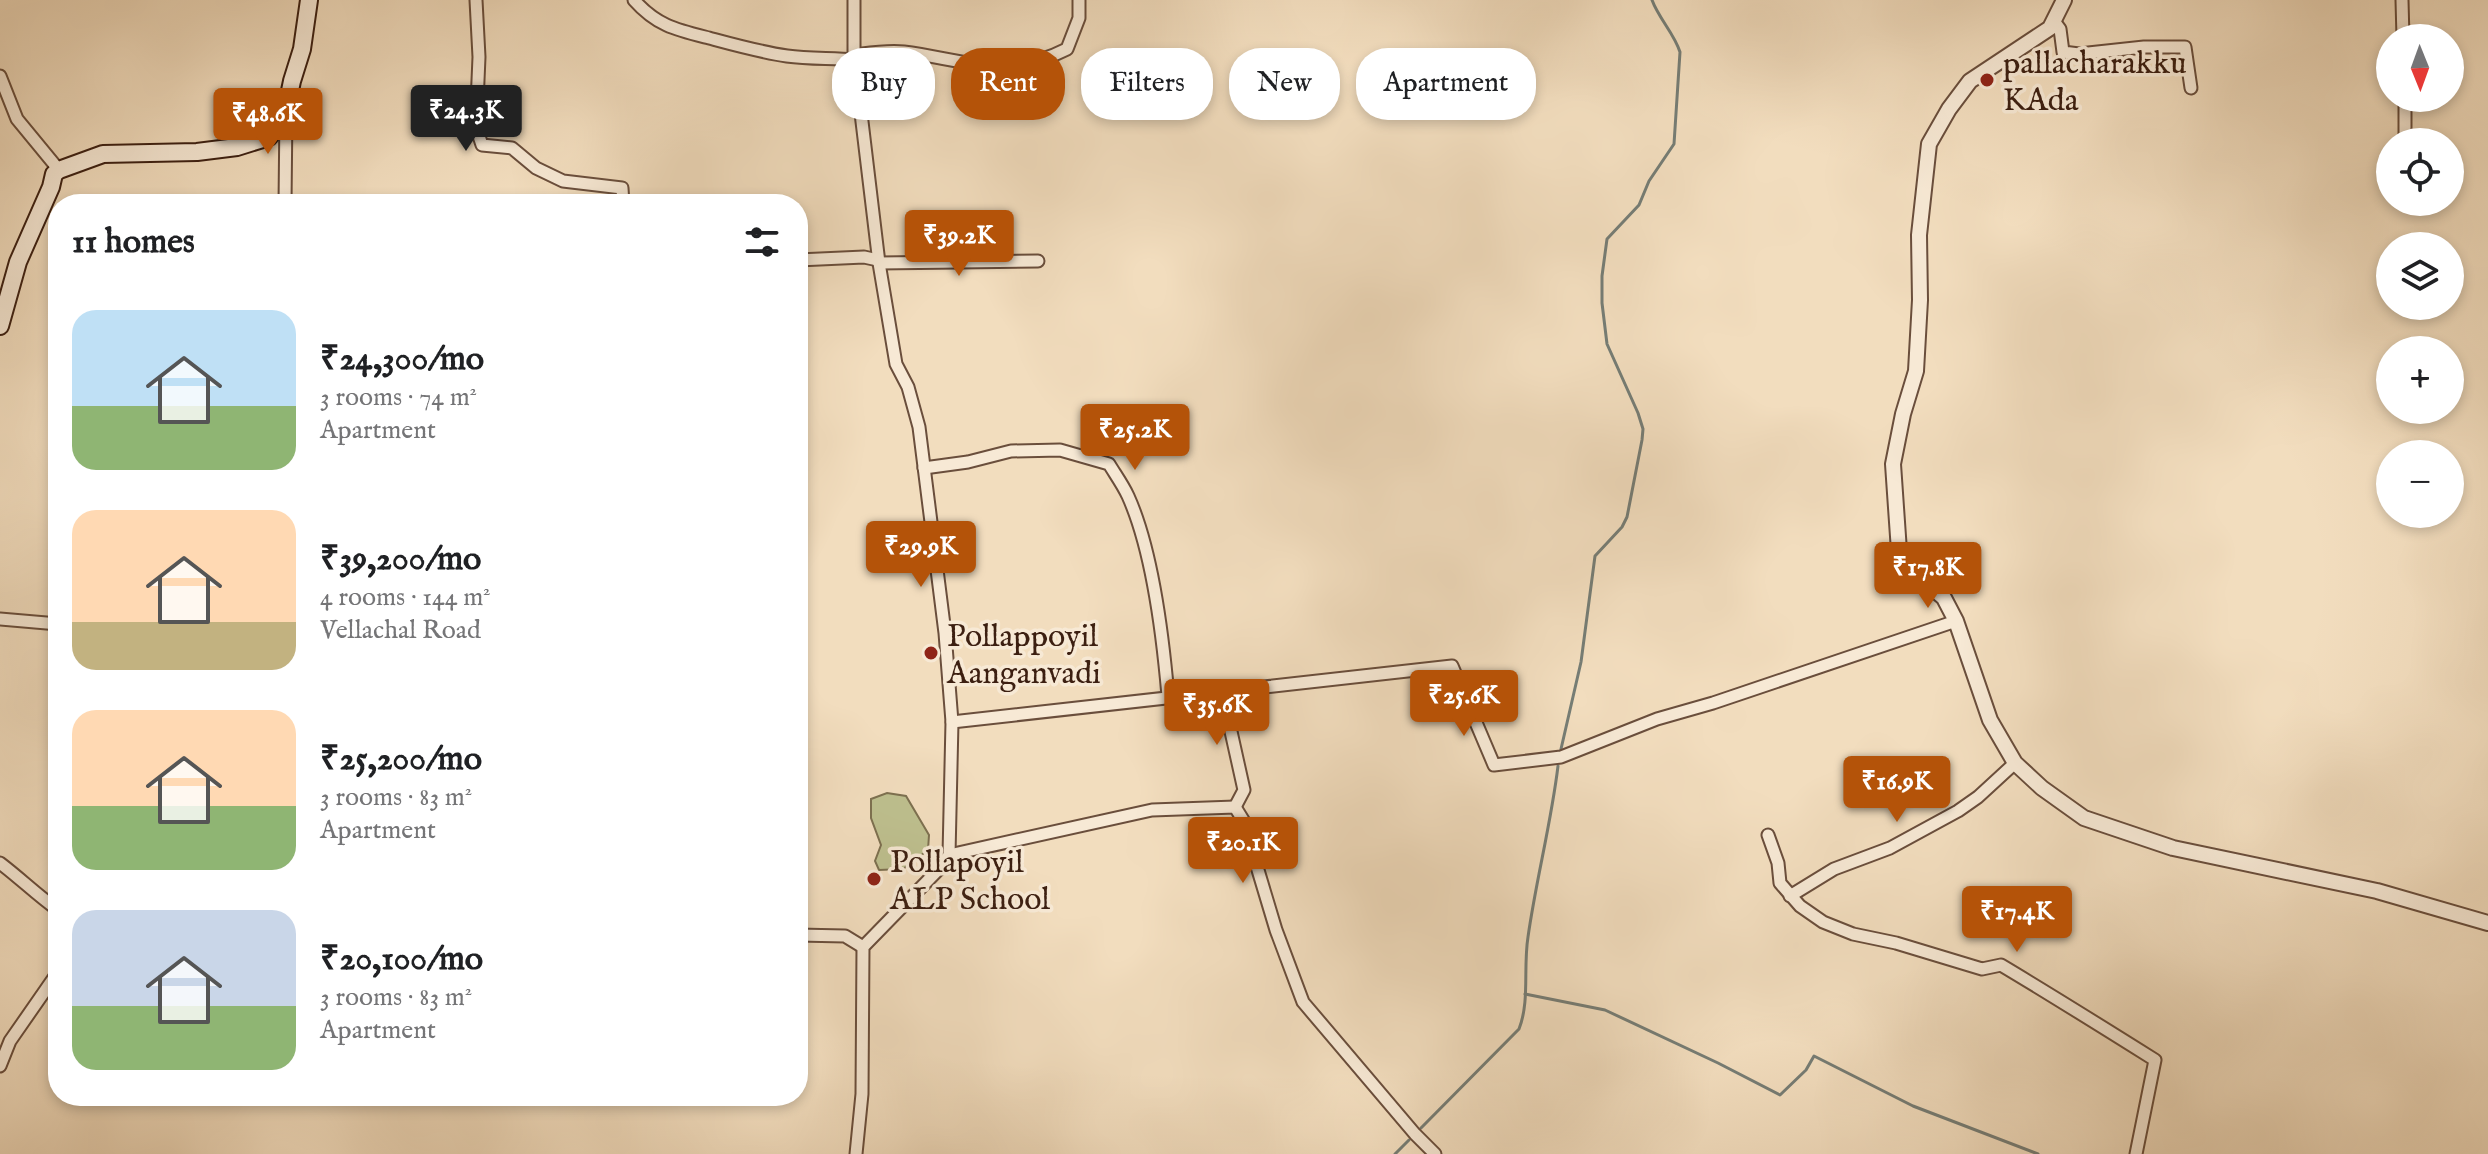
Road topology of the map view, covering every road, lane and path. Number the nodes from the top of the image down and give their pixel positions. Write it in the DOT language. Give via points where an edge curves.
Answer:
graph roads {
  1 [pos="309,0"];
  2 [pos="476,0"];
  3 [pos="634,0"];
  4 [pos="854,0"];
  5 [pos="1079,0"];
  6 [pos="2064,0"];
  7 [pos="2402,0"];
  8 [pos="2054,21"];
  9 [pos="2403,24"];
  10 [pos="854,48"];
  11 [pos="935,57"];
  12 [pos="832,58"];
  13 [pos="0,76"];
  14 [pos="2191,88"];
  15 [pos="286,110"];
  16 [pos="862,120"];
  17 [pos="59,170"];
  18 [pos="285,194"];
  19 [pos="622,194"];
  20 [pos="808,260"];
  21 [pos="1038,261"];
  22 [pos="879,262"];
  23 [pos="0,326"];
  24 [pos="924,468"];
  25 [pos="0,619"];
  26 [pos="1956,621"];
  27 [pos="48,623"];
  28 [pos="1222,691"];
  29 [pos="1168,696"];
  30 [pos="952,722"];
  31 [pos="2015,763"];
  32 [pos="1235,807"];
  33 [pos="1768,835"];
  34 [pos="949,855"];
  35 [pos="0,863"];
  36 [pos="1790,896"];
  37 [pos="48,903"];
  38 [pos="2488,923"];
  39 [pos="808,935"];
  40 [pos="863,947"];
  41 [pos="48,986"];
  42 [pos="0,1066"];
  43 [pos="856,1154"];
  44 [pos="1435,1154"];
  45 [pos="2136,1154"];
  1 -- 15 [label="main road"];
  2 -- 19 [label="street" via="476,127 482,145 512,148 563,181 622,188"];
  3 -- 12 [label="street" via="663,25 686,34 791,57"];
  4 -- 10 [label="street"];
  5 -- 11 [label="street" via="1079,18 1067,49 1045,60 987,67"];
  6 -- 8 [label="street"];
  7 -- 9 [label="street"];
  8 -- 14 [label="street" via="2063,52 2185,47"];
  8 -- 26 [label="street" via="1970,81 1929,144 1919,235 1916,371 1893,464 1895,514 1899,551 1944,598"];
  13 -- 17 [label="street" via="17,119"];
  15 -- 17 [label="main road" via="269,137 237,147 103,154"];
  15 -- 18 [label="street"];
  16 -- 22 [label="street"];
  17 -- 23 [label="main road" via="18,262"];
  20 -- 22 [label="street" via="864,257"];
  21 -- 22 [label="street"];
  22 -- 24 [label="street" via="896,364 919,427"];
  24 -- 29 [label="street" via="1011,451 1060,450 1109,464 1128,496 1143,541"];
  24 -- 30 [label="street"];
  25 -- 27 [label="street"];
  26 -- 28 [label="street" via="1657,719 1561,757 1494,765 1452,666"];
  26 -- 31 [label="street" via="1990,720"];
  28 -- 29 [label="street"];
  28 -- 32 [label="street" via="1244,790"];
  29 -- 30 [label="street"];
  30 -- 34 [label="street"];
  31 -- 36 [label="street" via="1958,811 1890,848 1834,869"];
  31 -- 38 [label="street" via="2084,818 2173,848 2377,891"];
  32 -- 34 [label="street" via="1152,810"];
  32 -- 44 [label="street" via="1303,1002"];
  33 -- 36 [label="street" via="1780,883"];
  34 -- 40 [label="street"];
  35 -- 37 [label="street"];
  36 -- 45 [label="street" via="1823,922 1853,934 1982,969 2001,965 2155,1060"];
  39 -- 40 [label="street" via="845,936"];
  40 -- 43 [label="street"];
  41 -- 42 [label="street" via="10,1041"];
}
